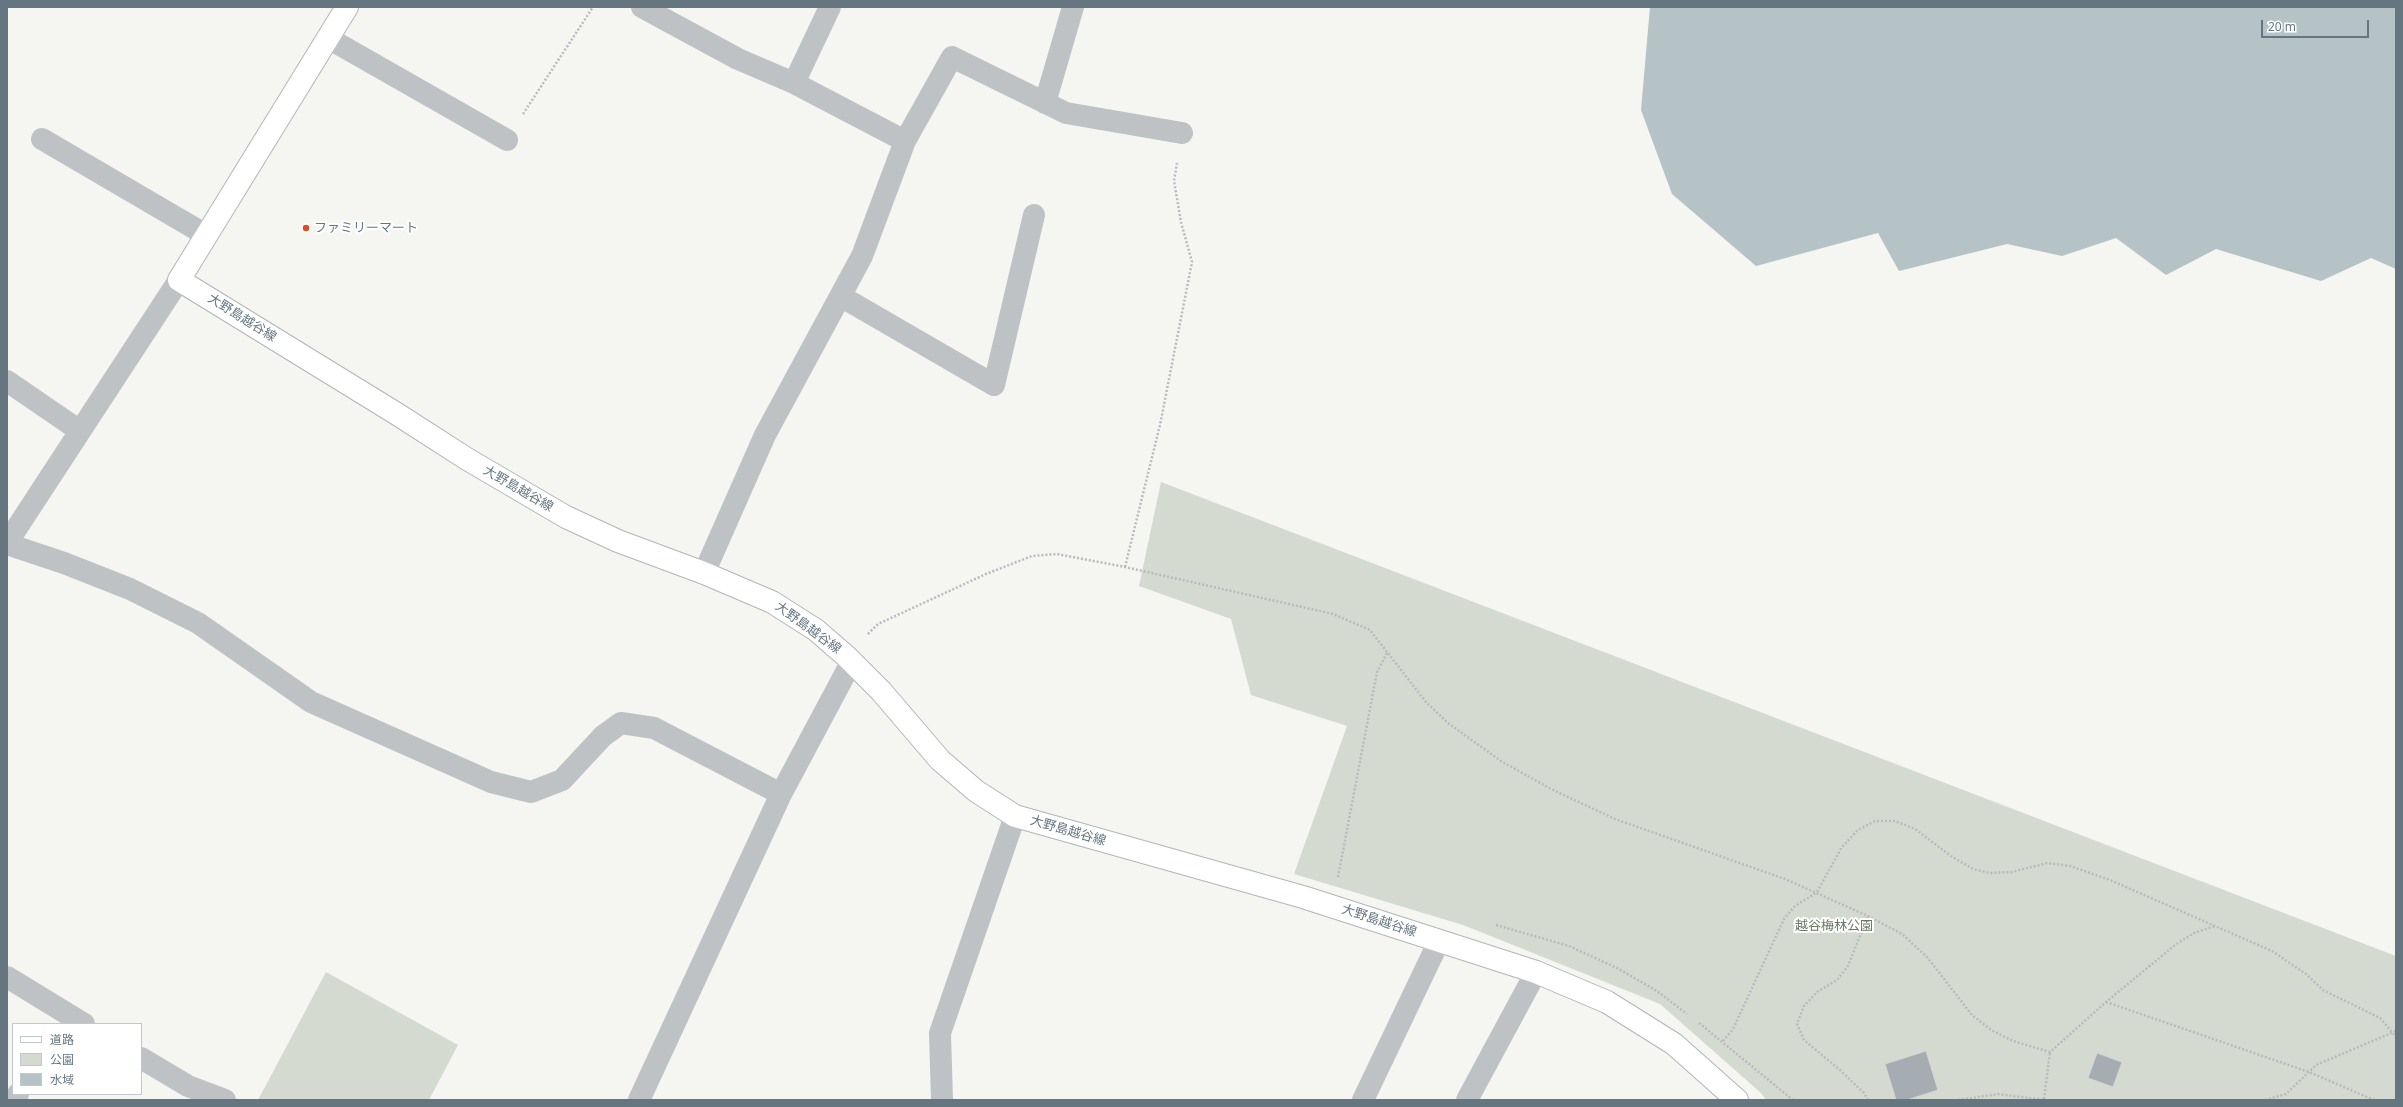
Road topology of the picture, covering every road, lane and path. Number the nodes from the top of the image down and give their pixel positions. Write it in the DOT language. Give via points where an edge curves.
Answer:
graph roads {
  1 [pos="347,7"];
  2 [pos="593,7"];
  3 [pos="642,7"];
  4 [pos="830,7"];
  5 [pos="1073,7"];
  6 [pos="328,38"];
  7 [pos="794,83"];
  8 [pos="1045,103"];
  9 [pos="1182,133"];
  10 [pos="42,139"];
  11 [pos="507,140"];
  12 [pos="905,141"];
  13 [pos="1034,215"];
  14 [pos="206,235"];
  15 [pos="179,280"];
  16 [pos="842,297"];
  17 [pos="7,381"];
  18 [pos="80,431"];
  19 [pos="7,544"];
  20 [pos="1125,567"];
  21 [pos="704,573"];
  22 [pos="865,637"];
  23 [pos="1387,652"];
  24 [pos="852,661"];
  25 [pos="781,794"];
  26 [pos="1015,816"];
  27 [pos="1338,879"];
  28 [pos="1817,892"];
  29 [pos="1868,916"];
  30 [pos="2215,926"];
  31 [pos="1439,941"];
  32 [pos="1536,972"];
  33 [pos="7,977"];
  34 [pos="2106,1002"];
  35 [pos="55,1016"];
  36 [pos="80,1023"];
  37 [pos="2394,1032"];
  38 [pos="2396,1037"];
  39 [pos="1723,1040"];
  40 [pos="2050,1052"];
  41 [pos="142,1059"];
  42 [pos="2309,1072"];
  43 [pos="225,1100"];
  44 [pos="639,1100"];
  45 [pos="942,1100"];
  46 [pos="1363,1100"];
  47 [pos="1467,1100"];
  48 [pos="1737,1100"];
  49 [pos="1868,1100"];
  50 [pos="1958,1100"];
  51 [pos="2045,1100"];
  52 [pos="2265,1100"];
  53 [pos="2374,1100"];
  1 -- 6 [label="main road"];
  2 -- 11 [label="path"];
  3 -- 7 [label="street" via="738,59"];
  4 -- 7 [label="street"];
  5 -- 8 [label="street"];
  6 -- 11 [label="street"];
  6 -- 14 [label="main road"];
  7 -- 12 [label="street"];
  8 -- 9 [label="street" via="1066,113"];
  8 -- 12 [label="street" via="952,57"];
  9 -- 20 [label="path" via="1174,181 1181,222 1192,262 1160,425"];
  10 -- 14 [label="street"];
  12 -- 16 [label="street" via="862,256"];
  13 -- 16 [label="street" via="994,384"];
  14 -- 15 [label="main road"];
  15 -- 18 [label="street"];
  15 -- 21 [label="main road, 大野島越谷線" via="467,459 566,517 618,541"];
  16 -- 21 [label="street" via="765,435"];
  17 -- 18 [label="street"];
  18 -- 19 [label="street"];
  19 -- 25 [label="street" via="130,589 198,623 311,702 491,782 531,792 562,780 603,736 621,723 654,728"];
  20 -- 22 [label="path" via="1057,554 1032,556 986,574 878,624"];
  20 -- 23 [label="path" via="1333,614 1370,630"];
  21 -- 24 [label="main road, 大野島越谷線" via="772,602 816,630"];
  23 -- 27 [label="path" via="1377,672"];
  23 -- 28 [label="path" via="1421,697 1448,723 1501,761 1545,786 1615,819"];
  24 -- 25 [label="street"];
  24 -- 26 [label="main road, 大野島越谷線" via="940,760 976,791"];
  25 -- 44 [label="street"];
  26 -- 31 [label="main road, 大野島越谷線" via="1288,892"];
  26 -- 45 [label="street" via="940,1034"];
  28 -- 29 [label="path"];
  28 -- 30 [label="path" via="1842,846 1858,830 1875,821 1895,821 1915,829 1973,869 1990,873 2012,872 2047,863 2070,866 2110,880"];
  28 -- 39 [label="path" via="1794,907 1784,919 1733,1029"];
  29 -- 40 [label="path" via="1902,934 1927,957 1972,1015 1991,1030 2013,1041"];
  29 -- 49 [label="path" via="1848,966 1838,980 1817,992 1804,1006 1797,1024 1804,1040 1840,1070"];
  30 -- 34 [label="path" via="2194,933 2175,945"];
  30 -- 37 [label="path" via="2272,951 2306,974 2323,990 2380,1018"];
  31 -- 32 [label="main road, 大野島越谷線"];
  31 -- 46 [label="street"];
  32 -- 47 [label="street"];
  32 -- 48 [label="main road, 大野島越谷線" via="1607,1002 1674,1044"];
  33 -- 35 [label="street"];
  34 -- 40 [label="path"];
  34 -- 42 [label="path"];
  35 -- 36 [label="street"];
  37 -- 38 [label="path"];
  37 -- 42 [label="path" via="2316,1064"];
  40 -- 51 [label="path"];
  41 -- 43 [label="street" via="188,1086"];
  42 -- 52 [label="path" via="2286,1094"];
  42 -- 53 [label="path"];
  50 -- 51 [label="path" via="1998,1094"];
}
